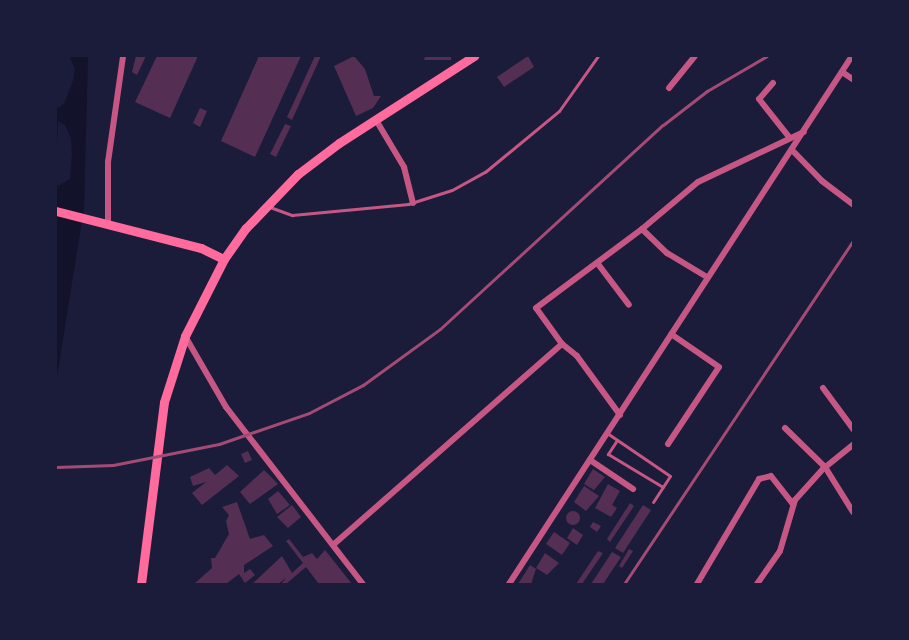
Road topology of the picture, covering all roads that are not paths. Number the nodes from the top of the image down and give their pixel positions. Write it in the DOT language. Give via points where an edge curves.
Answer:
graph roads {
  1 [pos="123,56"];
  2 [pos="474,56"];
  3 [pos="598,56"];
  4 [pos="695,56"];
  5 [pos="852,56"];
  6 [pos="842,72"];
  7 [pos="854,80"];
  8 [pos="773,83"];
  9 [pos="669,88"];
  10 [pos="376,120"];
  11 [pos="804,132"];
  12 [pos="789,136"];
  13 [pos="792,150"];
  14 [pos="412,203"];
  15 [pos="854,205"];
  16 [pos="266,206"];
  17 [pos="56,211"];
  18 [pos="108,224"];
  19 [pos="642,229"];
  20 [pos="224,259"];
  21 [pos="598,264"];
  22 [pos="707,277"];
  23 [pos="629,305"];
  24 [pos="671,334"];
  25 [pos="185,336"];
  26 [pos="562,344"];
  27 [pos="823,388"];
  28 [pos="620,415"];
  29 [pos="785,428"];
  30 [pos="854,430"];
  31 [pos="607,434"];
  32 [pos="617,440"];
  33 [pos="668,444"];
  34 [pos="854,444"];
  35 [pos="590,460"];
  36 [pos="825,467"];
  37 [pos="663,487"];
  38 [pos="633,489"];
  39 [pos="653,502"];
  40 [pos="793,504"];
  41 [pos="854,512"];
  42 [pos="333,545"];
  43 [pos="141,585"];
  44 [pos="363,585"];
  45 [pos="508,585"];
  46 [pos="697,585"];
  47 [pos="757,585"];
  1 -- 18 [label="street" via="108,162"];
  2 -- 10 [label="highway"];
  3 -- 14 [label="lane" via="559,111 485,172 452,190"];
  4 -- 9 [label="street"];
  5 -- 6 [label="street"];
  6 -- 7 [label="street"];
  6 -- 11 [label="street"];
  8 -- 12 [label="street" via="759,99"];
  10 -- 14 [label="street" via="404,167"];
  10 -- 16 [label="highway" via="322,156"];
  11 -- 12 [label="street"];
  11 -- 13 [label="street"];
  12 -- 19 [label="street" via="721,175 698,183"];
  13 -- 15 [label="street" via="822,181"];
  13 -- 22 [label="street"];
  14 -- 16 [label="lane" via="292,214"];
  16 -- 20 [label="highway"];
  17 -- 18 [label="highway"];
  18 -- 20 [label="highway" via="201,248"];
  19 -- 21 [label="street"];
  19 -- 22 [label="street" via="667,253"];
  20 -- 25 [label="highway"];
  21 -- 23 [label="street"];
  21 -- 26 [label="street" via="536,308"];
  22 -- 24 [label="street"];
  24 -- 28 [label="street"];
  24 -- 33 [label="street" via="719,367"];
  25 -- 42 [label="street" via="226,407"];
  25 -- 43 [label="highway" via="164,402"];
  26 -- 28 [label="street" via="578,356"];
  26 -- 42 [label="street"];
  27 -- 30 [label="street"];
  28 -- 31 [label="street"];
  29 -- 36 [label="street"];
  31 -- 32 [label="lane"];
  31 -- 35 [label="street"];
  32 -- 37 [label="lane" via="670,476"];
  32 -- 37 [label="lane" via="608,454"];
  34 -- 36 [label="street"];
  35 -- 38 [label="street"];
  35 -- 45 [label="street"];
  36 -- 40 [label="street"];
  36 -- 41 [label="street"];
  37 -- 39 [label="lane"];
  40 -- 46 [label="street" via="771,476 759,479"];
  40 -- 47 [label="street" via="780,551"];
  42 -- 44 [label="street"];
}
